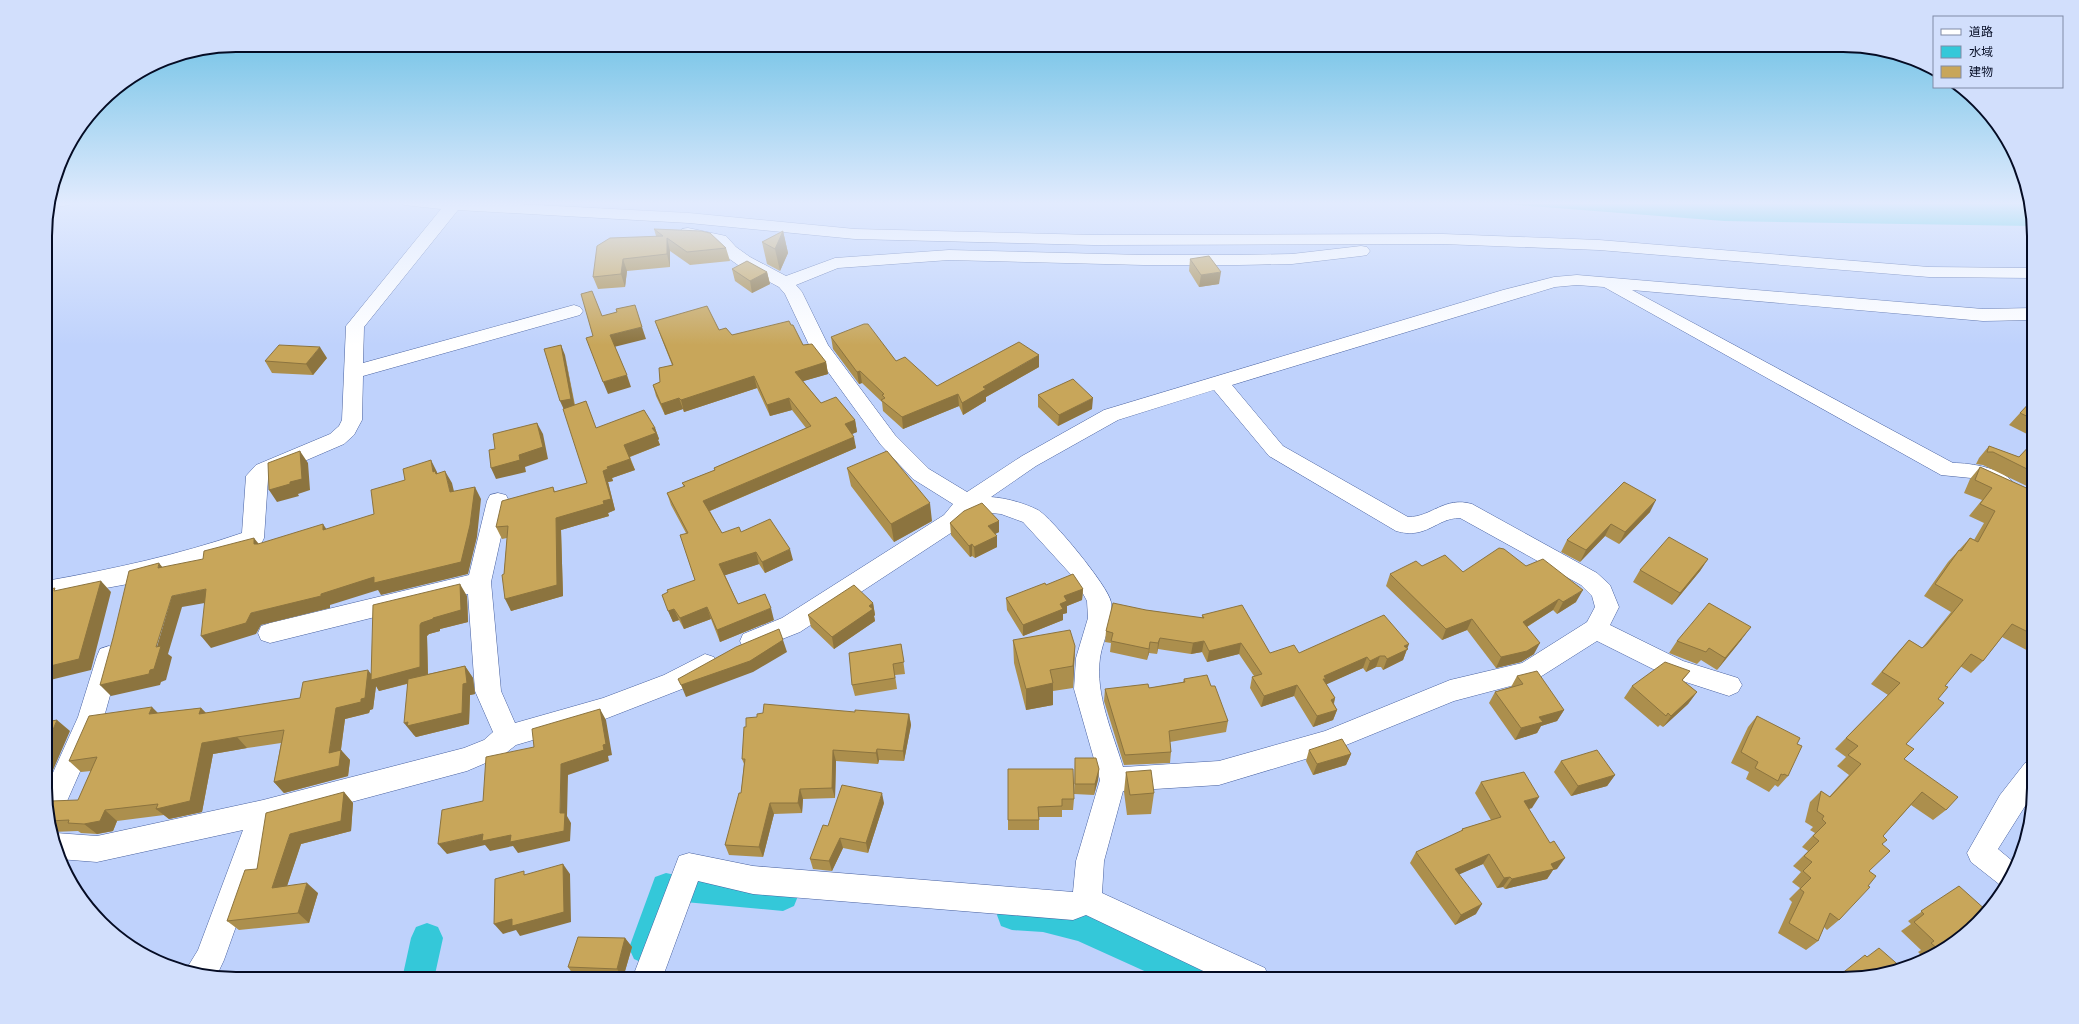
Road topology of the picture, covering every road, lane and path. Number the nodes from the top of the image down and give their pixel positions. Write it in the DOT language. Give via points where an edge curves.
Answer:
graph roads {
  1 [pos="417,250"];
  2 [pos="729,250"];
  3 [pos="1369,250"];
  4 [pos="1659,250"];
  5 [pos="2027,273"];
  6 [pos="1604,282"];
  7 [pos="785,283"];
  8 [pos="574,311"];
  9 [pos="2027,314"];
  10 [pos="354,372"];
  11 [pos="1219,383"];
  12 [pos="2020,493"];
  13 [pos="498,501"];
  14 [pos="967,502"];
  15 [pos="479,582"];
  16 [pos="52,590"];
  17 [pos="1596,629"];
  18 [pos="270,633"];
  19 [pos="115,634"];
  20 [pos="1729,685"];
  21 [pos="508,736"];
  22 [pos="1113,780"];
  23 [pos="2027,781"];
  24 [pos="52,803"];
  25 [pos="263,813"];
  26 [pos="62,846"];
  27 [pos="2006,873"];
  28 [pos="1087,901"];
  29 [pos="203,968"];
  30 [pos="650,972"];
  31 [pos="1239,972"];
  1 -- 10 [label="street" via="355,326"];
  2 -- 7 [label="street"];
  3 -- 7 [label="street" via="1292,259 1144,260 949,255 886,258 835,263"];
  4 -- 5 [label="street" via="1913,270"];
  6 -- 9 [label="street" via="1983,315"];
  6 -- 11 [label="street" via="1554,282"];
  6 -- 12 [label="street" via="1949,470 1974,471"];
  7 -- 14 [label="street" via="793,292 819,347 888,440 921,474"];
  8 -- 10 [label="street"];
  10 -- 16 [label="street" via="352,420 347,430 337,439 264,470 257,476 253,538 126,586"];
  11 -- 14 [label="street" via="1111,415 1029,461"];
  11 -- 17 [label="street" via="1276,451 1404,524 1420,525 1451,510 1464,510 1589,579 1602,591 1607,607"];
  13 -- 15 [label="street"];
  14 -- 21 [label="street" via="952,521 791,624 727,652 673,682 605,708"];
  14 -- 22 [label="street" via="1003,506 1031,516 1082,573 1099,600 1100,618 1088,658 1088,689"];
  15 -- 18 [label="street"];
  15 -- 21 [label="street" via="488,691"];
  17 -- 20 [label="street" via="1676,669"];
  17 -- 22 [label="street" via="1528,672 1450,692 1329,741 1219,773"];
  19 -- 24 [label="street" via="91,717"];
  21 -- 25 [label="street" via="493,748 468,759"];
  22 -- 28 [label="street" via="1090,861"];
  23 -- 27 [label="street" via="1981,853"];
  25 -- 26 [label="street" via="97,849"];
  25 -- 29 [label="street" via="209,960"];
  28 -- 30 [label="street" via="1073,906 910,894 753,880 689,866"];
  28 -- 31 [label="street"];
}
